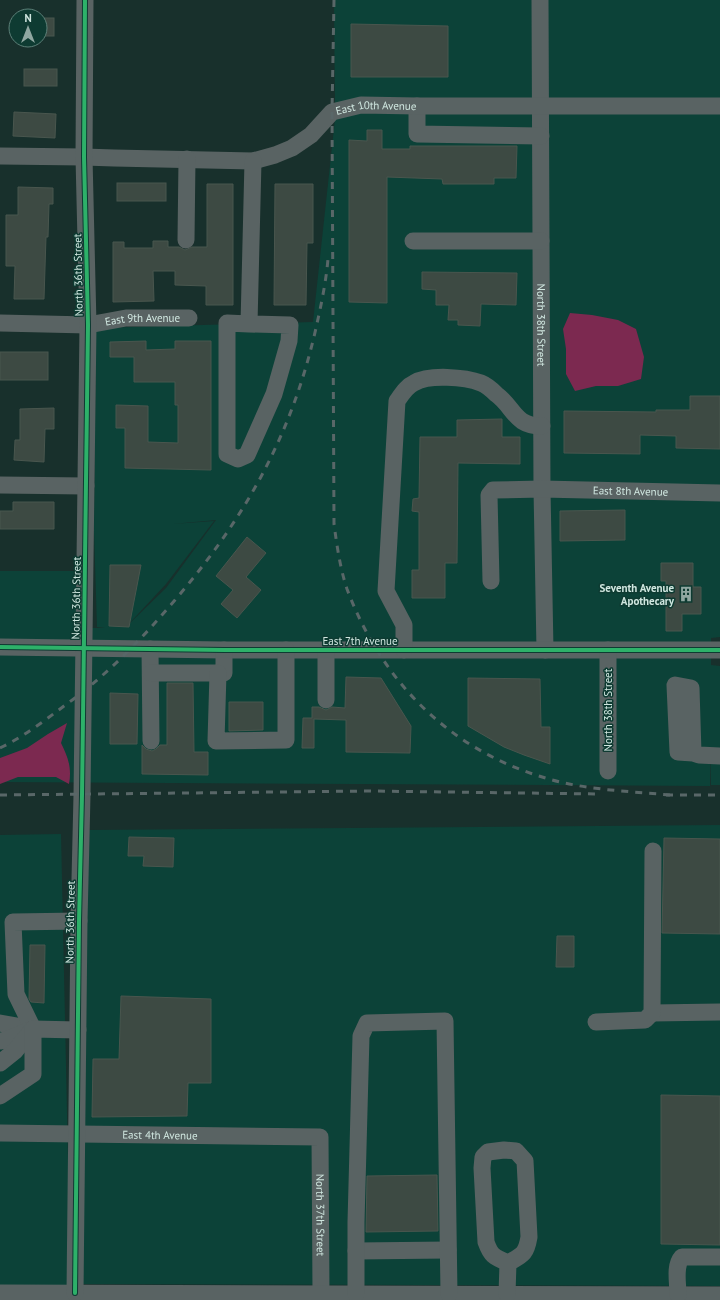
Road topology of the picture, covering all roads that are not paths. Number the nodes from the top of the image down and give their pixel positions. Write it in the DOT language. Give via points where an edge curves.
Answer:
graph roads {
  1 [pos="85,0"];
  2 [pos="540,0"];
  3 [pos="417,106"];
  4 [pos="540,106"];
  5 [pos="720,106"];
  6 [pos="541,136"];
  7 [pos="0,156"];
  8 [pos="84,156"];
  9 [pos="187,159"];
  10 [pos="253,161"];
  11 [pos="186,240"];
  12 [pos="412,241"];
  13 [pos="541,241"];
  14 [pos="189,318"];
  15 [pos="0,323"];
  16 [pos="250,324"];
  17 [pos="88,325"];
  18 [pos="542,426"];
  19 [pos="0,486"];
  20 [pos="86,486"];
  21 [pos="542,489"];
  22 [pos="720,493"];
  23 [pos="491,581"];
  24 [pos="0,647"];
  25 [pos="84,648"];
  26 [pos="150,649"];
  27 [pos="224,650"];
  28 [pos="286,650"];
  29 [pos="326,650"];
  30 [pos="404,650"];
  31 [pos="545,650"];
  32 [pos="608,650"];
  33 [pos="720,650"];
  34 [pos="151,673"];
  35 [pos="218,673"];
  36 [pos="326,700"];
  37 [pos="151,741"];
  38 [pos="693,753"];
  39 [pos="720,756"];
  40 [pos="608,771"];
  41 [pos="653,851"];
  42 [pos="79,921"];
  43 [pos="720,1012"];
  44 [pos="652,1013"];
  45 [pos="596,1022"];
  46 [pos="0,1023"];
  47 [pos="33,1029"];
  48 [pos="78,1030"];
  49 [pos="0,1041"];
  50 [pos="0,1063"];
  51 [pos="0,1096"];
  52 [pos="0,1133"];
  53 [pos="77,1134"];
  54 [pos="320,1137"];
  55 [pos="448,1250"];
  56 [pos="356,1251"];
  57 [pos="720,1257"];
  58 [pos="508,1263"];
  59 [pos="0,1293"];
  60 [pos="321,1294"];
  61 [pos="356,1294"];
  62 [pos="449,1294"];
  63 [pos="507,1294"];
  64 [pos="678,1294"];
  65 [pos="86,1295"];
  66 [pos="720,1295"];
  67 [pos="301,1297"];
  1 -- 8 [label="street, North 36th Street"];
  2 -- 4 [label="street, North 38th Street"];
  3 -- 4 [label="street, East 10th Avenue"];
  3 -- 6 [label="street" via="417,134"];
  3 -- 10 [label="street, East 10th Avenue" via="361,105 332,112 310,135 292,148"];
  4 -- 5 [label="street, East 10th Avenue"];
  4 -- 6 [label="street, North 38th Street"];
  6 -- 13 [label="street, North 38th Street"];
  7 -- 8 [label="street, East 10th Avenue"];
  8 -- 9 [label="street, East 10th Avenue"];
  8 -- 17 [label="street, North 36th Street"];
  9 -- 10 [label="street, East 10th Avenue"];
  9 -- 11 [label="street"];
  10 -- 16 [label="street"];
  12 -- 13 [label="street"];
  13 -- 18 [label="street, North 38th Street"];
  14 -- 17 [label="street, East 9th Avenue" via="126,318"];
  15 -- 17 [label="street, East 9th Avenue"];
  16 -- 16 [label="street" via="227,323 227,454 238,459 247,454 255,439 274,394 289,342 290,325"];
  17 -- 20 [label="street, North 36th Street"];
  18 -- 21 [label="street, North 38th Street"];
  18 -- 30 [label="street" via="523,423 498,395 481,384 451,377 425,378 413,383 397,401 386,591 404,625"];
  19 -- 20 [label="street"];
  20 -- 25 [label="street, North 36th Street"];
  21 -- 22 [label="street, East 8th Avenue"];
  21 -- 23 [label="street, East 8th Avenue" via="493,490 489,495"];
  21 -- 31 [label="street, North 38th Street"];
  24 -- 25 [label="street, East 7th Avenue"];
  25 -- 26 [label="street, East 7th Avenue"];
  25 -- 42 [label="street, North 36th Street"];
  26 -- 27 [label="street, East 7th Avenue"];
  26 -- 34 [label="street"];
  27 -- 28 [label="street, East 7th Avenue"];
  27 -- 35 [label="street" via="224,673"];
  28 -- 29 [label="street, East 7th Avenue"];
  28 -- 35 [label="street" via="286,740 216,741"];
  29 -- 30 [label="street, East 7th Avenue"];
  29 -- 36 [label="street"];
  30 -- 31 [label="street, East 7th Avenue"];
  31 -- 32 [label="street, East 7th Avenue"];
  32 -- 33 [label="street, East 7th Avenue"];
  32 -- 40 [label="street, North 38th Street"];
  34 -- 35 [label="street"];
  34 -- 37 [label="street"];
  38 -- 39 [label="street"];
  41 -- 44 [label="street"];
  42 -- 47 [label="street" via="13,922 16,994"];
  42 -- 48 [label="street, North 36th Street"];
  43 -- 44 [label="street"];
  44 -- 45 [label="street" via="645,1020"];
  46 -- 47 [label="street"];
  47 -- 48 [label="street"];
  47 -- 49 [label="street"];
  47 -- 50 [label="street" via="16,1051"];
  47 -- 51 [label="street" via="33,1074"];
  48 -- 53 [label="street, North 36th Street"];
  52 -- 53 [label="street, East 4th Avenue"];
  53 -- 54 [label="street, East 4th Avenue"];
  53 -- 65 [label="street, North 36th Street"];
  54 -- 60 [label="street, North 37th Street"];
  55 -- 56 [label="street"];
  55 -- 56 [label="street" via="445,1021 367,1023 361,1036"];
  55 -- 62 [label="street"];
  56 -- 61 [label="street"];
  57 -- 64 [label="street" via="682,1257 677,1267"];
  58 -- 58 [label="street" via="522,1255 527,1248 529,1237 525,1161 516,1151 504,1150 488,1152 483,1157 482,1168 486,1242 494,1257"];
  58 -- 63 [label="street"];
  59 -- 65 [label="street"];
  60 -- 61 [label="street"];
  60 -- 67 [label="street"];
  61 -- 62 [label="street"];
  62 -- 63 [label="street"];
  63 -- 64 [label="street"];
  64 -- 66 [label="street"];
  65 -- 67 [label="street"];
}
